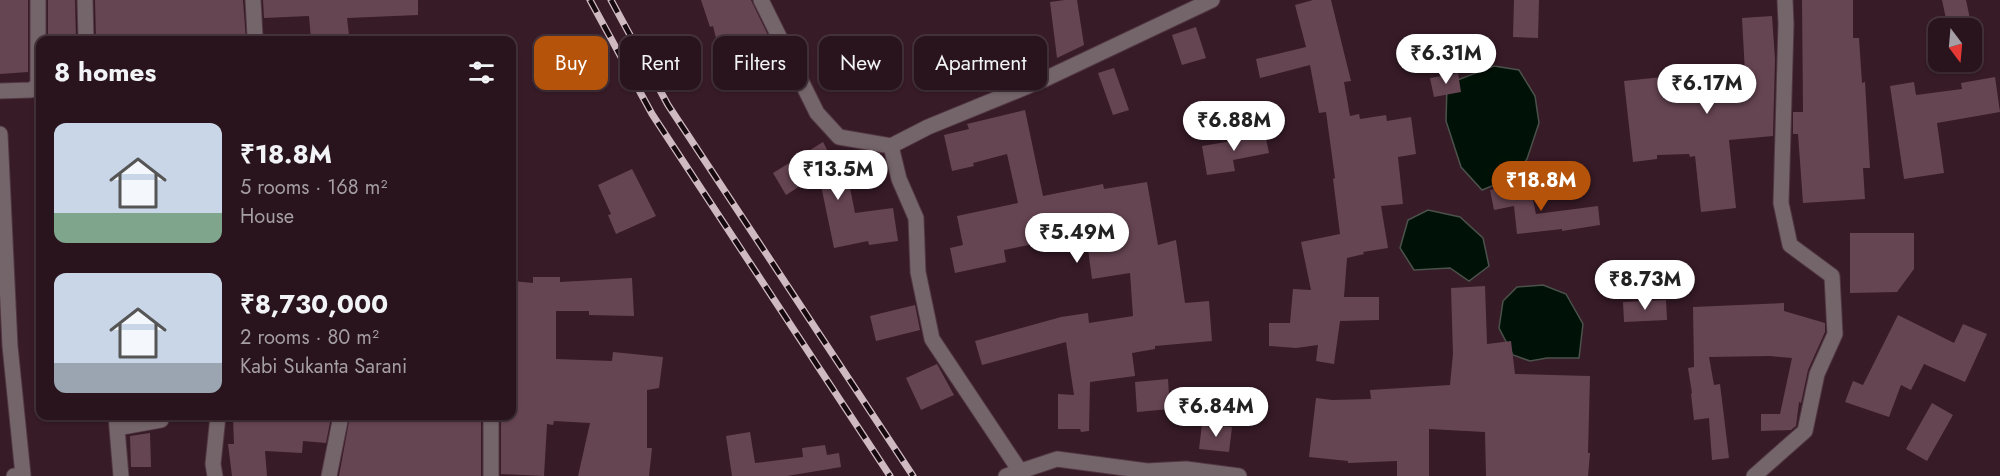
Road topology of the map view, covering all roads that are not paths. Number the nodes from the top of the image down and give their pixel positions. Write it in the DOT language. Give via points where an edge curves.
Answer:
graph roads {
  1 [pos="38,0"];
  2 [pos="85,0"];
  3 [pos="253,0"];
  4 [pos="761,0"];
  5 [pos="1212,0"];
  6 [pos="1785,0"];
  7 [pos="38,36"];
  8 [pos="86,36"];
  9 [pos="255,36"];
  10 [pos="36,86"];
  11 [pos="0,91"];
  12 [pos="0,134"];
  13 [pos="891,146"];
  14 [pos="0,154"];
  15 [pos="5,347"];
  16 [pos="161,420"];
  17 [pos="218,420"];
  18 [pos="340,420"];
  19 [pos="490,420"];
  20 [pos="117,422"];
  21 [pos="1084,469"];
  22 [pos="1013,474"];
  23 [pos="20,476"];
  24 [pos="121,476"];
  25 [pos="215,476"];
  26 [pos="329,476"];
  27 [pos="491,476"];
  28 [pos="1239,476"];
  29 [pos="1754,476"];
  1 -- 7 [label="street"];
  2 -- 8 [label="street"];
  3 -- 9 [label="street"];
  4 -- 13 [label="street" via="817,113 839,137"];
  5 -- 13 [label="street"];
  6 -- 29 [label="street" via="1781,203 1790,245 1832,276 1835,334 1816,374 1805,431"];
  10 -- 11 [label="street"];
  12 -- 14 [label="street"];
  13 -- 22 [label="street" via="899,179 916,218 918,272 932,339"];
  14 -- 15 [label="street"];
  15 -- 23 [label="street"];
  16 -- 20 [label="street"];
  17 -- 25 [label="street"];
  18 -- 26 [label="street"];
  19 -- 27 [label="street"];
  20 -- 24 [label="street"];
  21 -- 22 [label="street" via="1057,459"];
  21 -- 28 [label="street" via="1186,469"];
}
